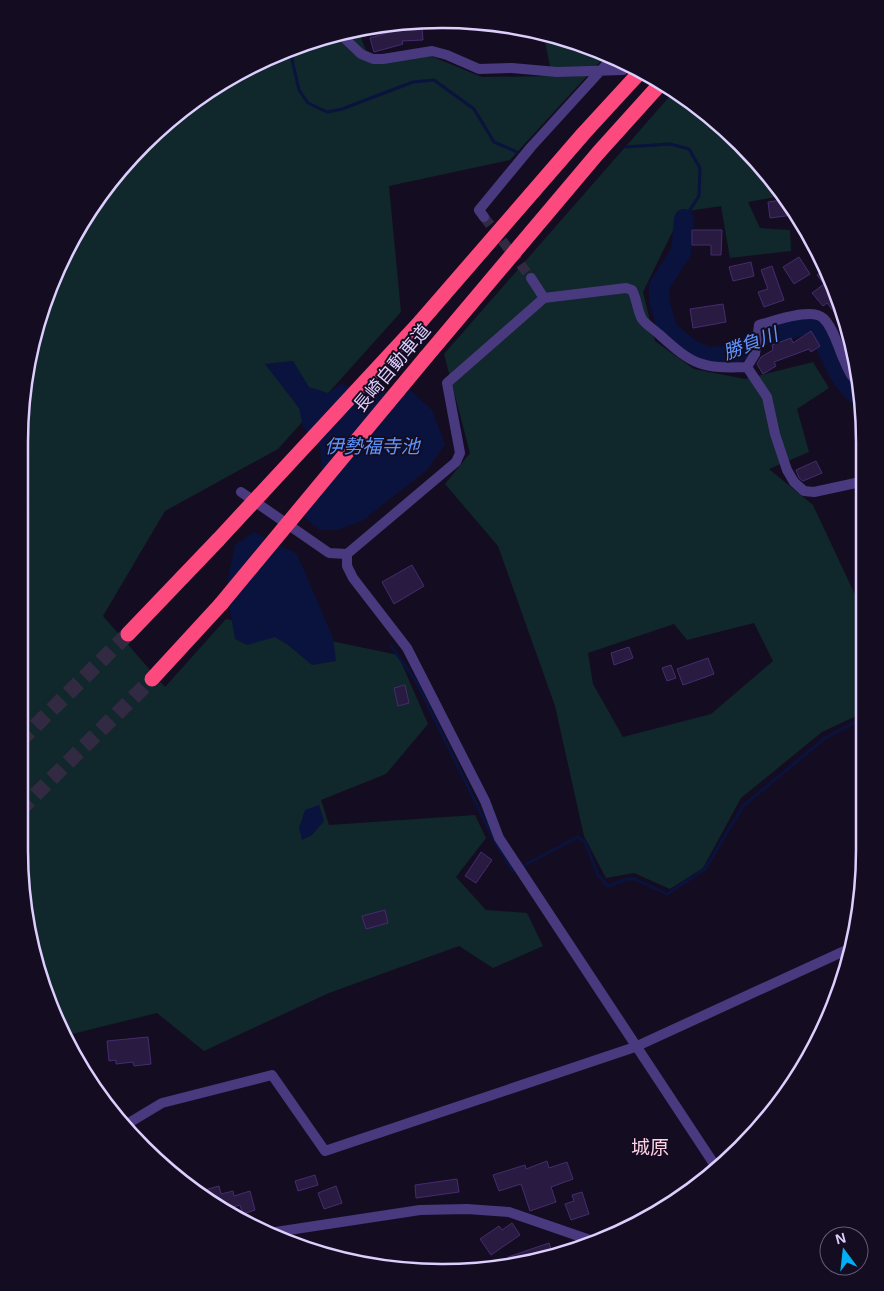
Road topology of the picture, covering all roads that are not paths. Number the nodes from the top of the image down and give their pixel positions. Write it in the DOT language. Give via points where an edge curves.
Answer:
graph roads {
  1 [pos="346,39"];
  2 [pos="609,63"];
  3 [pos="623,70"];
  4 [pos="602,71"];
  5 [pos="637,76"];
  6 [pos="657,88"];
  7 [pos="484,217"];
  8 [pos="531,278"];
  9 [pos="544,298"];
  10 [pos="747,367"];
  11 [pos="851,375"];
  12 [pos="856,483"];
  13 [pos="241,492"];
  14 [pos="347,554"];
  15 [pos="128,634"];
  16 [pos="152,679"];
  17 [pos="843,951"];
  18 [pos="635,1047"];
  19 [pos="130,1122"];
  20 [pos="713,1163"];
  21 [pos="281,1231"];
  22 [pos="585,1238"];
  1 -- 4 [label="street" via="361,54 373,59 432,51 479,69"];
  2 -- 4 [label="street"];
  3 -- 4 [label="street"];
  4 -- 7 [label="street" via="531,147 479,210"];
  5 -- 15 [label="highway, 長崎自動車道, bridge" via="584,132 420,321"];
  6 -- 16 [label="highway, 長崎自動車道, bridge" via="598,153 221,604"];
  8 -- 9 [label="street"];
  9 -- 10 [label="street" via="626,288 632,290 642,319 680,353 699,364 719,368"];
  9 -- 14 [label="street" via="448,383 460,454 456,462"];
  10 -- 11 [label="street" via="755,354 759,325 815,314 823,318 831,329"];
  10 -- 12 [label="street" via="767,397 775,434 794,482 804,491 814,492"];
  13 -- 14 [label="street" via="329,553"];
  14 -- 18 [label="street" via="347,566 354,578 407,648 485,801 499,838"];
  17 -- 18 [label="street"];
  18 -- 19 [label="street" via="325,1151 272,1075 162,1103"];
  18 -- 20 [label="street"];
  21 -- 22 [label="street" via="420,1210 467,1209 509,1212"];
}
